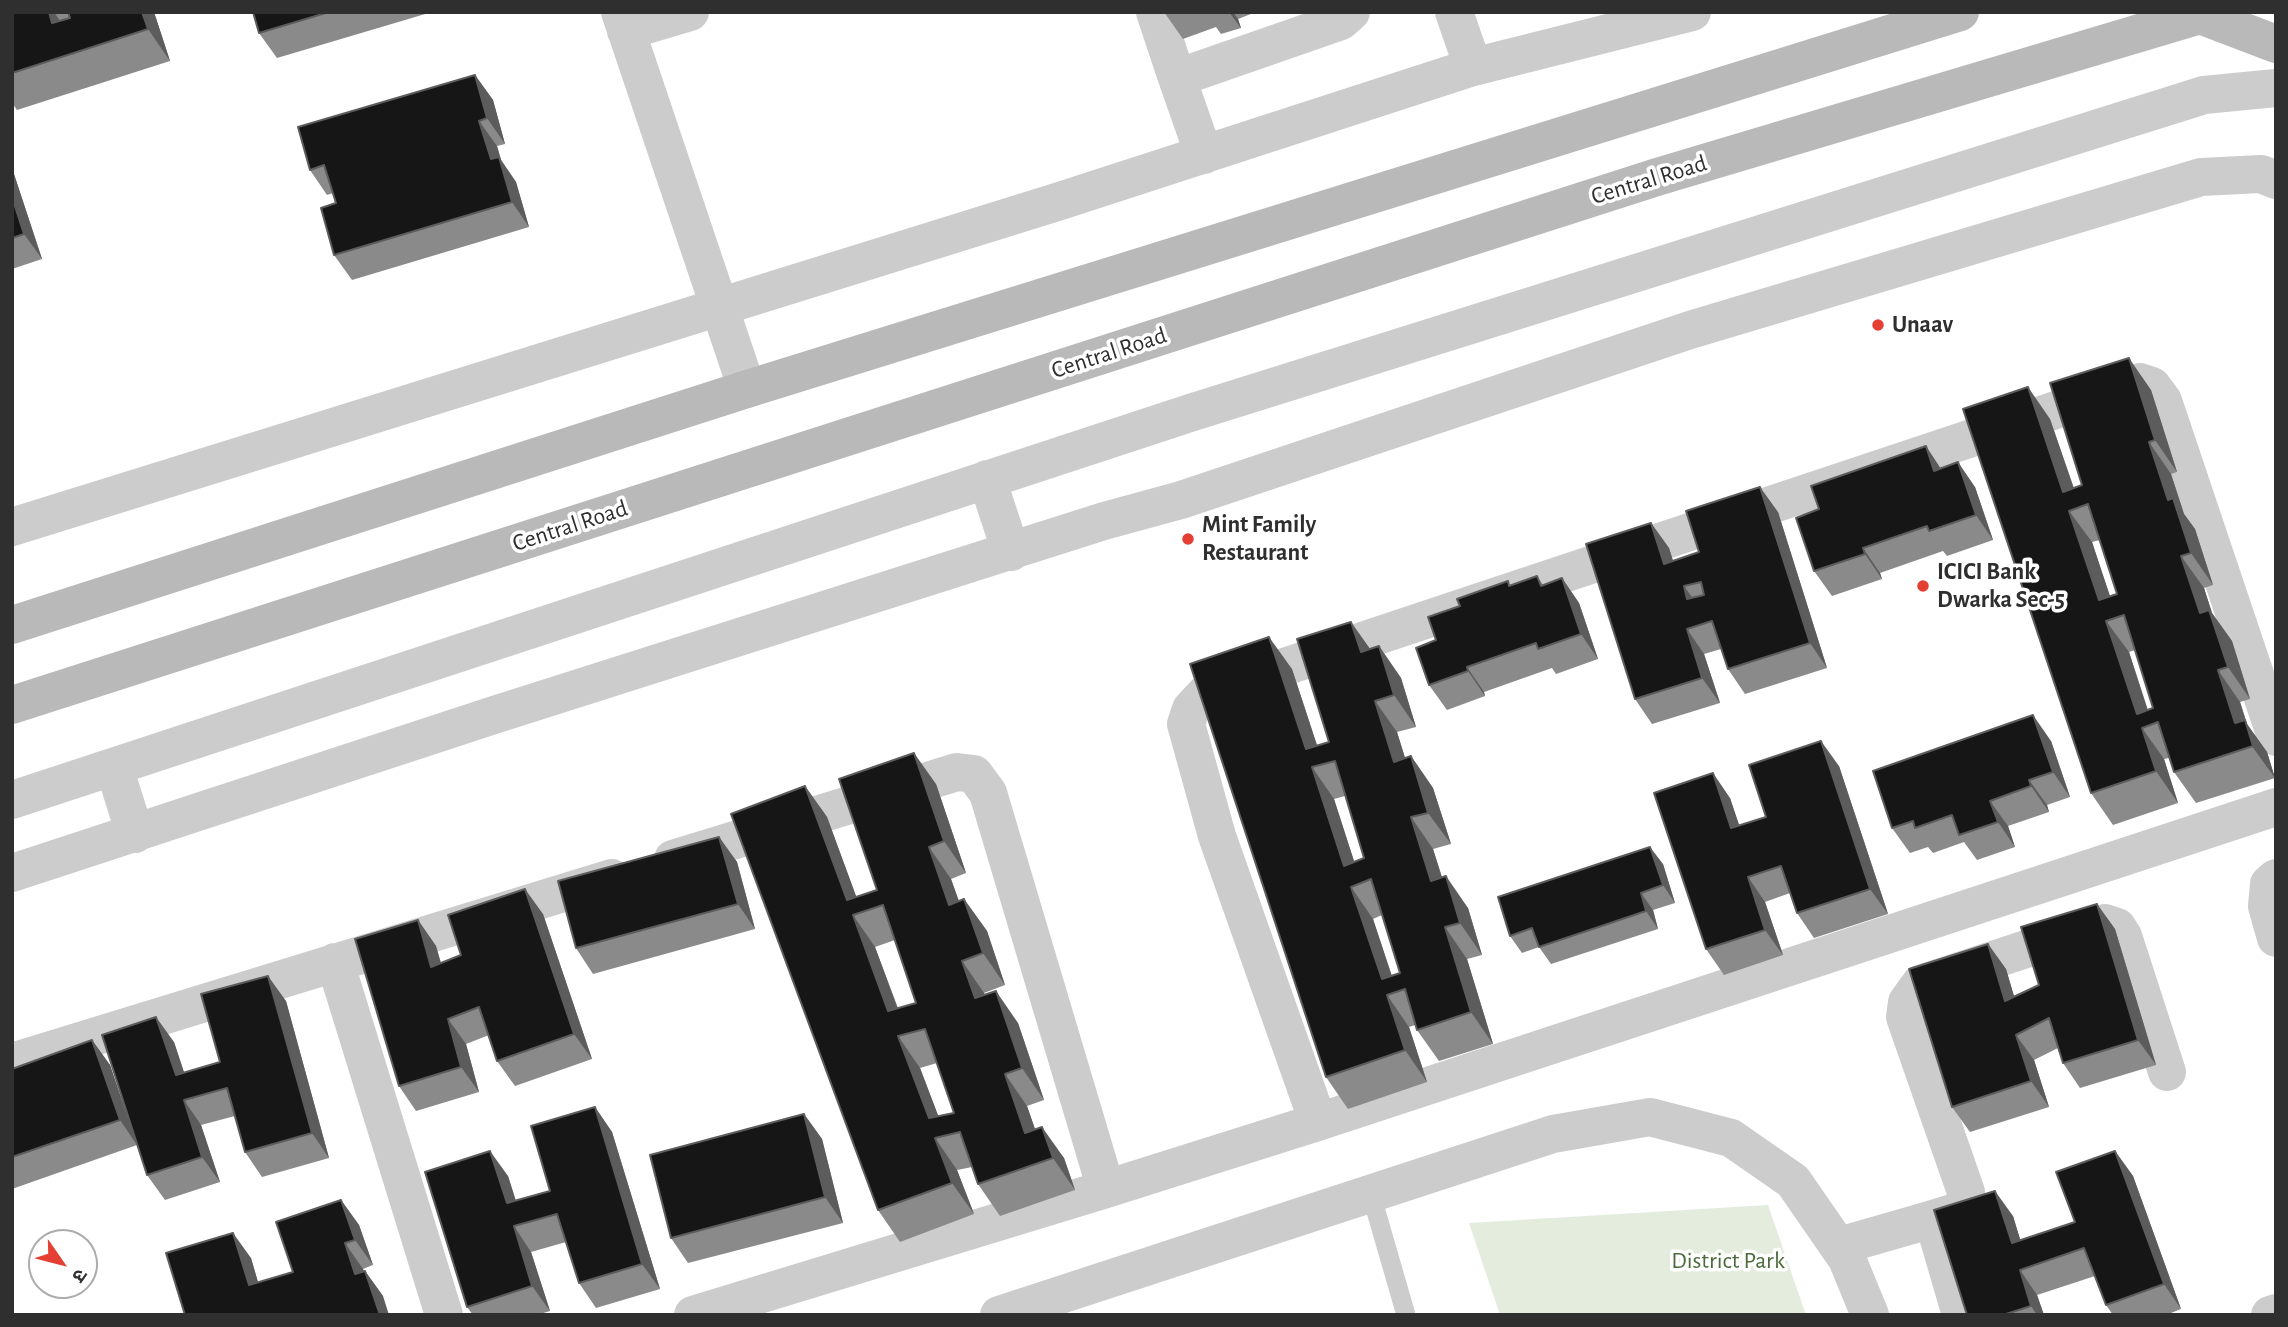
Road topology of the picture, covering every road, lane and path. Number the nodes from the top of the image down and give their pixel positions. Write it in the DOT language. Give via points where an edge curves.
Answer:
graph roads {
  1 [pos="690,12"];
  2 [pos="1155,12"];
  3 [pos="1351,12"];
  4 [pos="1454,12"];
  5 [pos="1692,12"];
  6 [pos="1960,12"];
  7 [pos="2205,14"];
  8 [pos="623,21"];
  9 [pos="2276,44"];
  10 [pos="1473,67"];
  11 [pos="1177,78"];
  12 [pos="2276,88"];
  13 [pos="1204,155"];
  14 [pos="2276,180"];
  15 [pos="720,307"];
  16 [pos="747,389"];
  17 [pos="987,480"];
  18 [pos="12,527"];
  19 [pos="1011,552"];
  20 [pos="12,625"];
  21 [pos="12,705"];
  22 [pos="2276,737"];
  23 [pos="114,767"];
  24 [pos="12,800"];
  25 [pos="2276,807"];
  26 [pos="135,834"];
  27 [pos="12,873"];
  28 [pos="2276,878"];
  29 [pos="2276,937"];
  30 [pos="335,962"];
  31 [pos="12,1062"];
  32 [pos="2167,1072"];
  33 [pos="1318,1122"];
  34 [pos="1106,1189"];
  35 [pos="1371,1194"];
  36 [pos="1933,1219"];
  37 [pos="1839,1246"];
  38 [pos="2276,1313"];
  39 [pos="444,1315"];
  40 [pos="693,1315"];
  41 [pos="999,1315"];
  42 [pos="1406,1315"];
  43 [pos="1870,1315"];
  44 [pos="1961,1315"];
  45 [pos="2270,1315"];
  1 -- 8 [label="street"];
  2 -- 11 [label="street"];
  3 -- 11 [label="street" via="1342,21"];
  4 -- 10 [label="street"];
  5 -- 10 [label="street"];
  6 -- 16 [label="main road"];
  7 -- 9 [label="main road"];
  7 -- 21 [label="main road, Central Road" via="1657,177"];
  8 -- 15 [label="street"];
  10 -- 13 [label="street"];
  11 -- 13 [label="street"];
  12 -- 17 [label="street" via="2204,95"];
  13 -- 15 [label="street"];
  14 -- 19 [label="street" via="2260,174 2201,177 1690,330"];
  15 -- 16 [label="street"];
  15 -- 18 [label="street"];
  16 -- 20 [label="main road"];
  17 -- 19 [label="street"];
  17 -- 23 [label="street"];
  19 -- 26 [label="street"];
  22 -- 33 [label="street" via="2163,401 2152,386 2140,382 1206,693 1191,709 1186,724 1217,836"];
  23 -- 24 [label="street"];
  23 -- 26 [label="street"];
  25 -- 33 [label="street"];
  26 -- 27 [label="street"];
  28 -- 29 [label="street" via="2269,884 2267,906"];
  30 -- 31 [label="street"];
  30 -- 34 [label="street" via="957,772 974,774 988,793"];
  30 -- 39 [label="street"];
  32 -- 36 [label="street" via="2117,927 2105,923 1920,984 1907,1002 1905,1017 1966,1192 1965,1206"];
  33 -- 34 [label="street"];
  34 -- 40 [label="street"];
  35 -- 37 [label="street" via="1553,1134 1650,1117 1731,1138 1793,1181"];
  35 -- 41 [label="street"];
  35 -- 42 [label="lane"];
  36 -- 37 [label="street"];
  36 -- 44 [label="street"];
  37 -- 43 [label="street"];
  38 -- 45 [label="street"];
}
